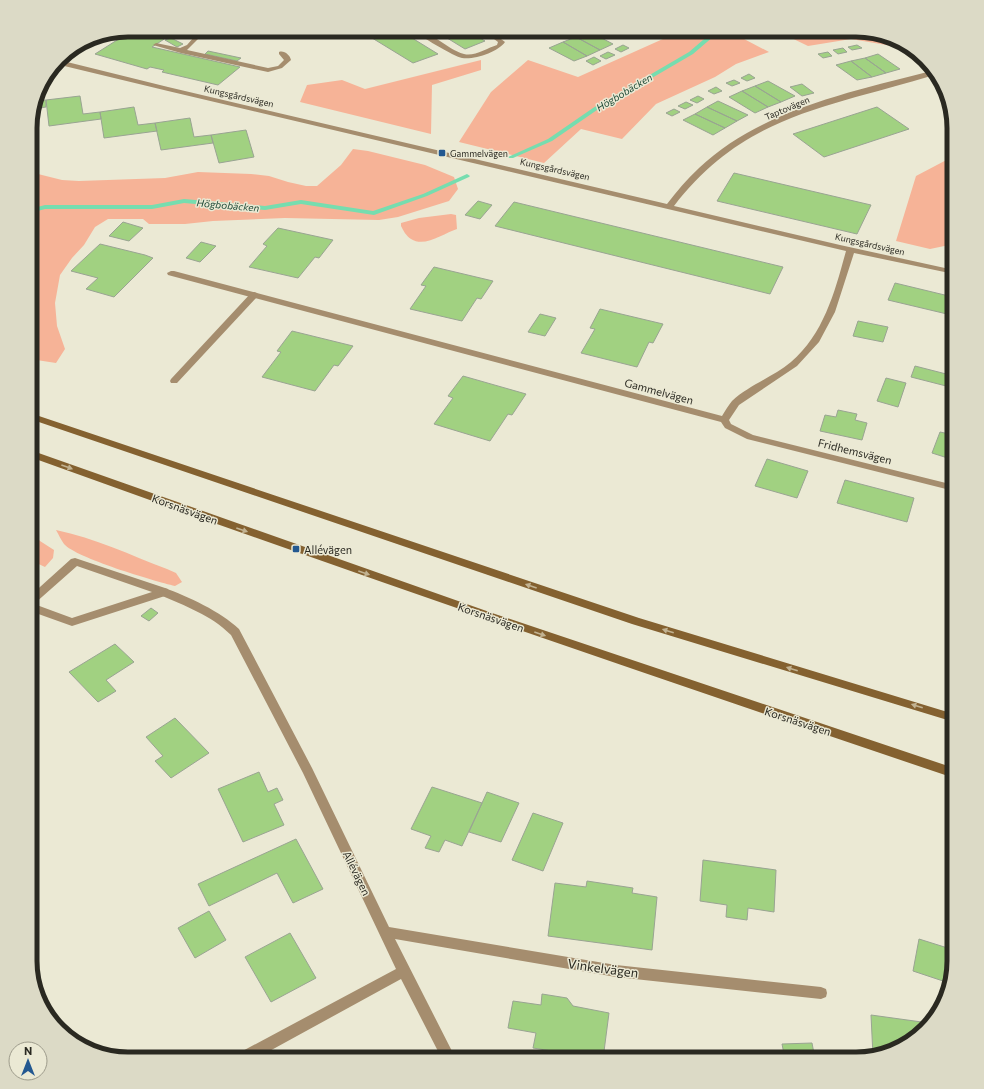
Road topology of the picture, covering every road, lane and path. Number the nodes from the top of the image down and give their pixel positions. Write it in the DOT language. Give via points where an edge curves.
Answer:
graph roads {
  1 [pos="197,37"];
  2 [pos="429,37"];
  3 [pos="495,37"];
  4 [pos="156,45"];
  5 [pos="181,51"];
  6 [pos="281,53"];
  7 [pos="64,64"];
  8 [pos="929,74"];
  9 [pos="670,206"];
  10 [pos="850,251"];
  11 [pos="947,271"];
  12 [pos="171,272"];
  13 [pos="254,295"];
  14 [pos="174,381"];
  15 [pos="37,418"];
  16 [pos="724,420"];
  17 [pos="750,437"];
  18 [pos="37,456"];
  19 [pos="947,486"];
  20 [pos="164,592"];
  21 [pos="37,596"];
  22 [pos="37,610"];
  23 [pos="947,716"];
  24 [pos="947,771"];
  25 [pos="386,932"];
  26 [pos="404,971"];
  27 [pos="821,993"];
  28 [pos="255,1052"];
  29 [pos="444,1052"];
  1 -- 5 [label="street"];
  2 -- 3 [label="street" via="463,56 477,55 499,46 502,42"];
  4 -- 5 [label="street"];
  5 -- 6 [label="street" via="268,70 280,67 288,60"];
  7 -- 9 [label="street, Kungsgårdsvägen" via="167,90"];
  8 -- 9 [label="street, Taptovägen" via="798,112 749,135 720,153 696,174"];
  9 -- 10 [label="street, Kungsgårdsvägen"];
  10 -- 11 [label="street, Kungsgårdsvägen"];
  10 -- 16 [label="street" via="839,291 821,332 809,349 794,363 736,404"];
  12 -- 13 [label="street, Gammelvägen"];
  13 -- 14 [label="street"];
  13 -- 16 [label="street, Gammelvägen"];
  23 -- 15 [label="main road, one-way" via="636,621"];
  16 -- 17 [label="street, Gammelvägen" via="728,426"];
  17 -- 19 [label="street, Fridhemsvägen"];
  18 -- 24 [label="main road, Korsnäsvägen, one-way" via="524,629"];
  20 -- 21 [label="street, Allévägen" via="75,562"];
  20 -- 22 [label="street" via="72,622"];
  20 -- 25 [label="street, Allévägen" via="216,617 235,632 308,771"];
  25 -- 26 [label="street, Allévägen"];
  25 -- 27 [label="street, Vinkelvägen" via="616,971"];
  26 -- 28 [label="street"];
  26 -- 29 [label="street, Allévägen"];
}
